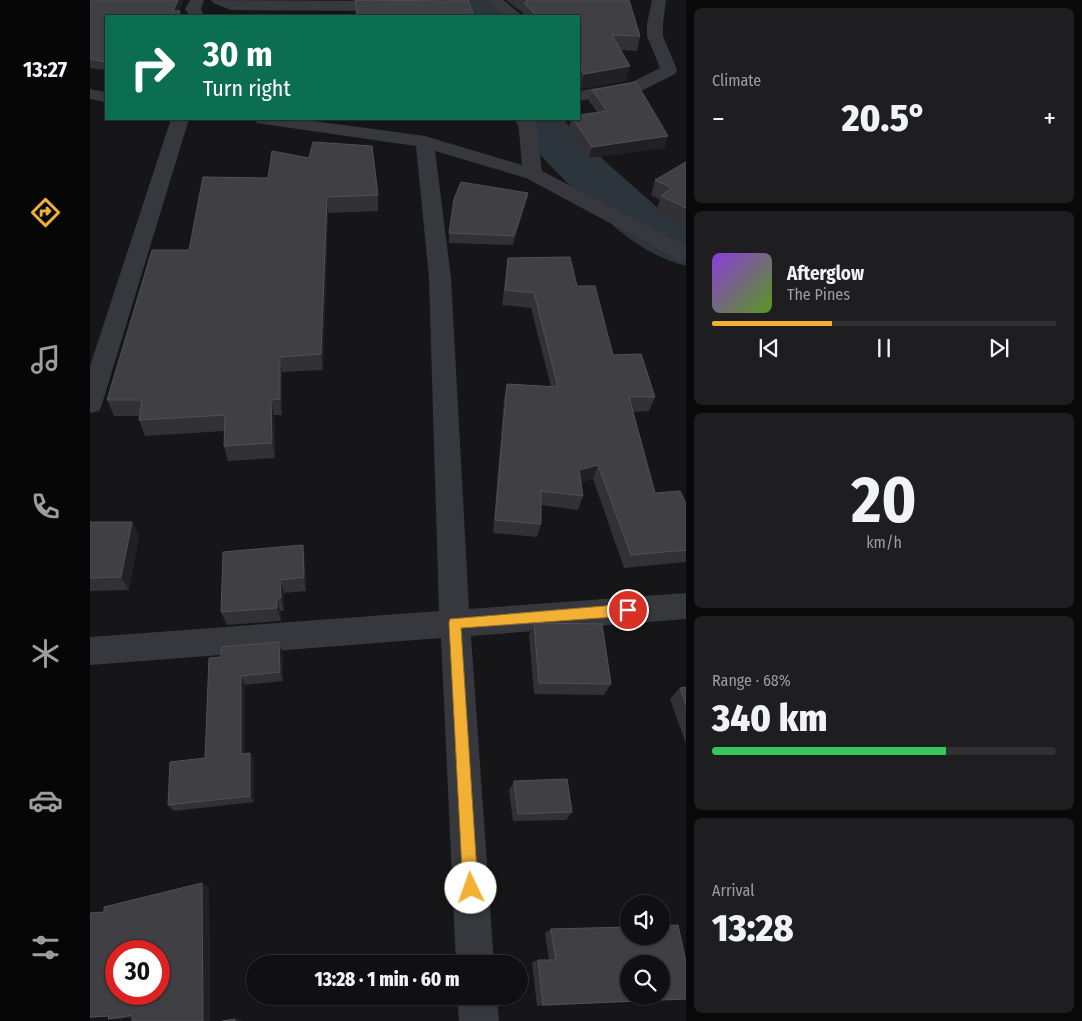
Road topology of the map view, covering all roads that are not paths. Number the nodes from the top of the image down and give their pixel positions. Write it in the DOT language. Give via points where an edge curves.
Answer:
graph roads {
  1 [pos="197,0"];
  2 [pos="218,0"];
  3 [pos="494,0"];
  4 [pos="659,0"];
  5 [pos="405,7"];
  6 [pos="196,15"];
  7 [pos="514,15"];
  8 [pos="677,71"];
  9 [pos="90,94"];
  10 [pos="105,96"];
  11 [pos="580,96"];
  12 [pos="180,120"];
  13 [pos="270,120"];
  14 [pos="527,120"];
  15 [pos="425,142"];
  16 [pos="533,174"];
  17 [pos="686,254"];
  18 [pos="90,404"];
  19 [pos="686,606"];
  20 [pos="455,623"];
  21 [pos="90,652"];
  22 [pos="474,955"];
  23 [pos="478,1005"];
  24 [pos="479,1021"];
  1 -- 6 [label="street" via="193,9"];
  2 -- 5 [label="street" via="231,5"];
  3 -- 7 [label="street"];
  4 -- 8 [label="street" via="655,24 658,48"];
  8 -- 11 [label="street" via="637,86"];
  9 -- 10 [label="street"];
  12 -- 18 [label="street"];
  13 -- 15 [label="street"];
  14 -- 16 [label="street"];
  15 -- 16 [label="street"];
  15 -- 20 [label="street" via="440,278"];
  16 -- 17 [label="street"];
  19 -- 20 [label="street"];
  20 -- 21 [label="street"];
  20 -- 22 [label="street"];
  23 -- 24 [label="street"];
}
